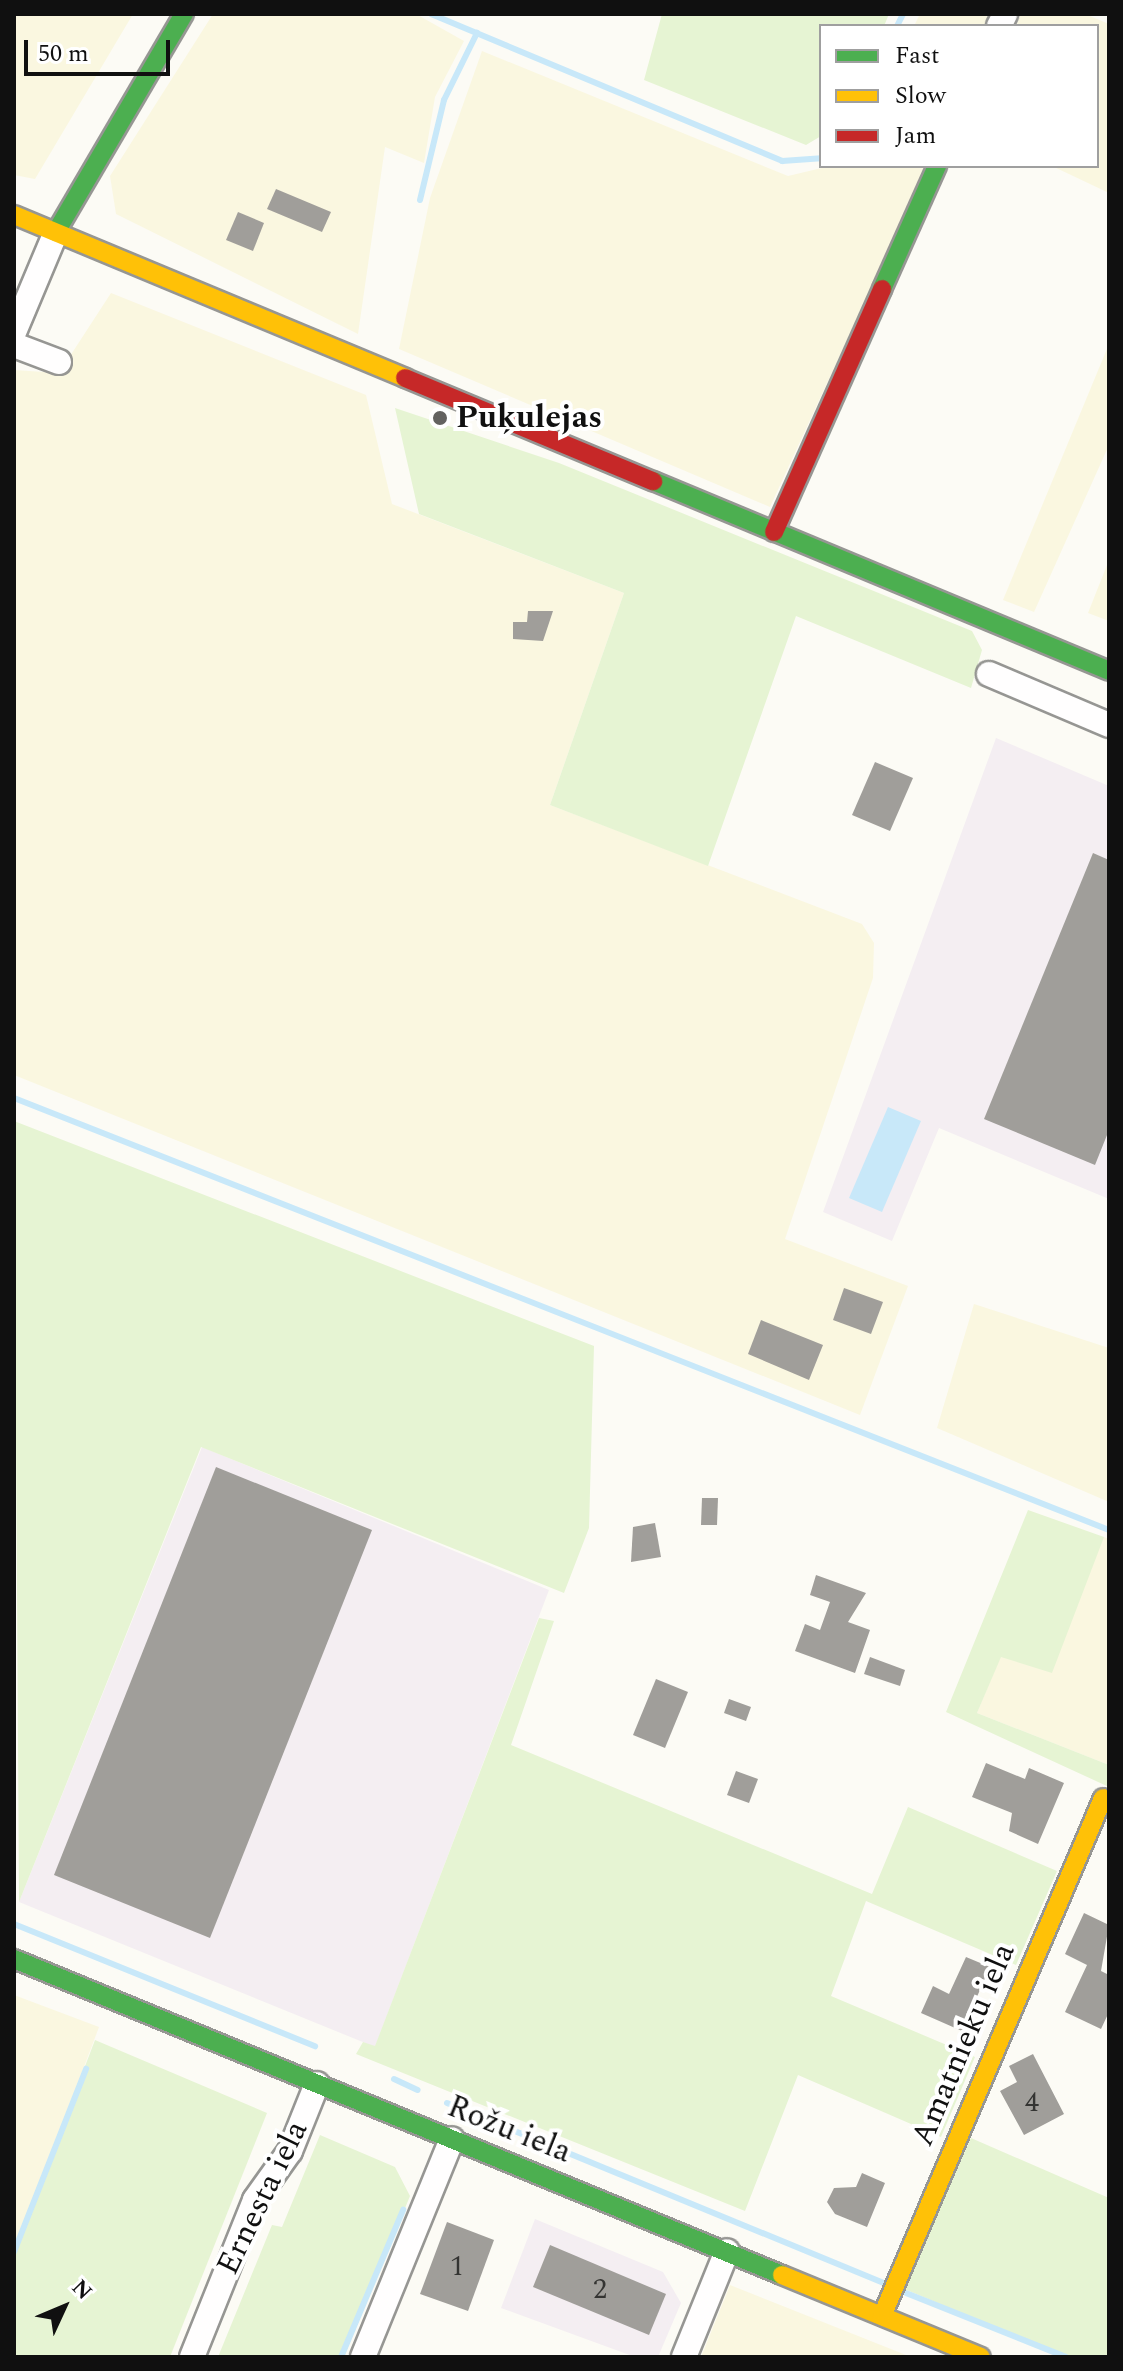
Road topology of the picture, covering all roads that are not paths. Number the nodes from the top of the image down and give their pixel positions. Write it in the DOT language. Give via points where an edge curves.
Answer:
graph roads {
  1 [pos="184,14"];
  2 [pos="936,168"];
  3 [pos="14,215"];
  4 [pos="56,232"];
  5 [pos="14,332"];
  6 [pos="14,345"];
  7 [pos="59,362"];
  8 [pos="774,532"];
  9 [pos="1109,671"];
  10 [pos="989,674"];
  11 [pos="1109,725"];
  12 [pos="1103,1798"];
  13 [pos="14,1959"];
  14 [pos="317,2084"];
  15 [pos="452,2139"];
  16 [pos="727,2251"];
  17 [pos="882,2316"];
  18 [pos="192,2357"];
  19 [pos="363,2357"];
  20 [pos="684,2357"];
  21 [pos="981,2357"];
  1 -- 4 [label="street"];
  2 -- 8 [label="street"];
  3 -- 4 [label="street"];
  4 -- 5 [label="street"];
  4 -- 8 [label="street"];
  6 -- 7 [label="street"];
  8 -- 9 [label="street"];
  10 -- 11 [label="street"];
  12 -- 17 [label="street, Amatnieku iela"];
  13 -- 14 [label="street, Rožu iela"];
  14 -- 15 [label="street, Rožu iela"];
  14 -- 18 [label="street, Ernesta iela" via="290,2151 255,2200"];
  15 -- 16 [label="street, Rožu iela"];
  15 -- 19 [label="street"];
  16 -- 17 [label="street, Rožu iela"];
  16 -- 20 [label="street"];
  17 -- 21 [label="street, Rožu iela"];
}
